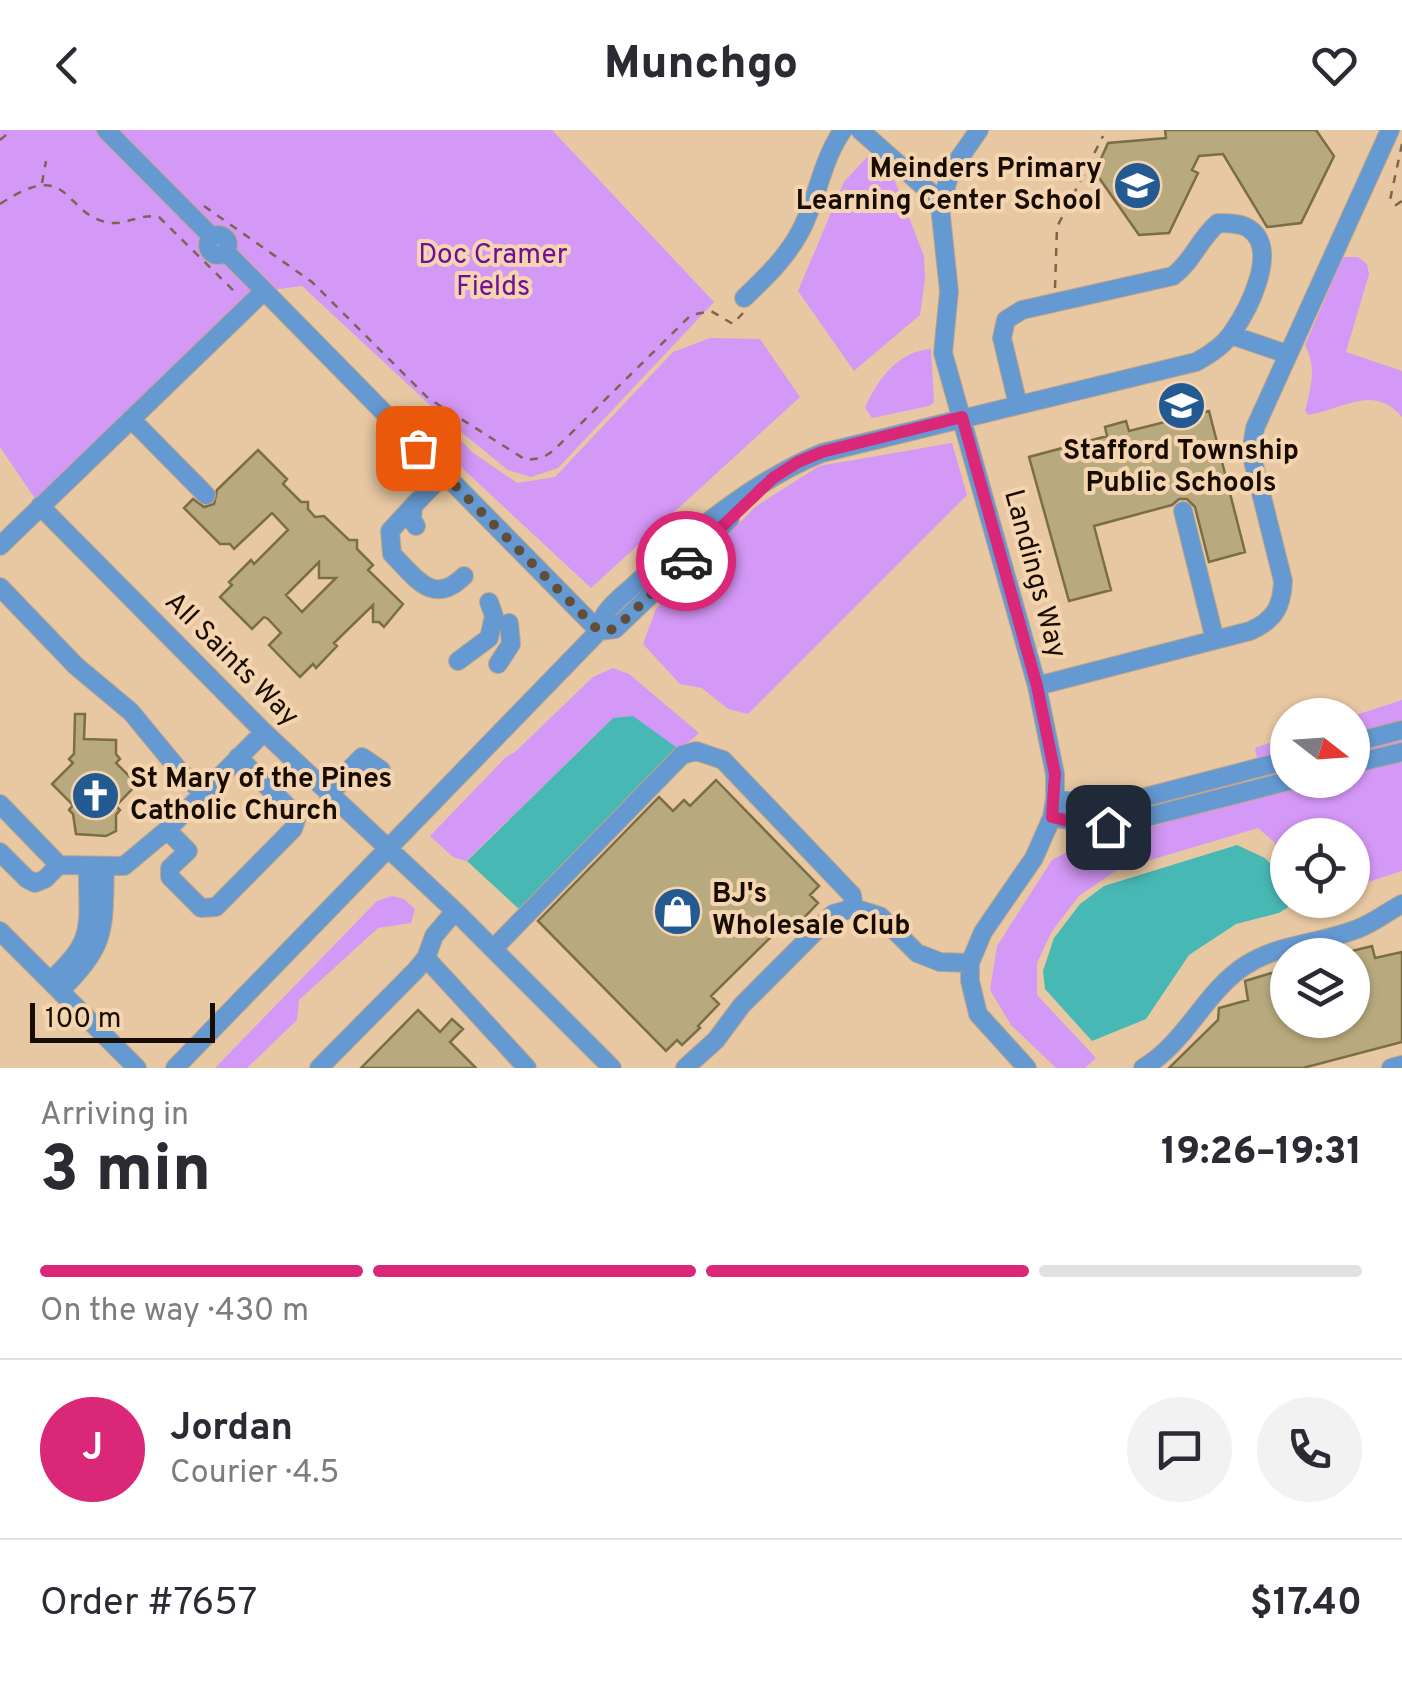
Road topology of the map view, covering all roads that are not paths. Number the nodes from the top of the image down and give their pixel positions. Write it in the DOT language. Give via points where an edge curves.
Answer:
graph roads {
  1 [pos="106,130"];
  2 [pos="843,130"];
  3 [pos="860,130"];
  4 [pos="979,130"];
  5 [pos="1390,130"];
  6 [pos="940,207"];
  7 [pos="264,291"];
  8 [pos="747,302"];
  9 [pos="1231,335"];
  10 [pos="1287,354"];
  11 [pos="1018,405"];
  12 [pos="962,417"];
  13 [pos="131,419"];
  14 [pos="444,474"];
  15 [pos="206,494"];
  16 [pos="40,506"];
  17 [pos="413,506"];
  18 [pos="1183,512"];
  19 [pos="416,526"];
  20 [pos="0,546"];
  21 [pos="464,576"];
  22 [pos="0,587"];
  23 [pos="489,602"];
  24 [pos="509,623"];
  25 [pos="599,631"];
  26 [pos="1215,640"];
  27 [pos="458,660"];
  28 [pos="498,664"];
  29 [pos="1037,686"];
  30 [pos="1402,730"];
  31 [pos="264,732"];
  32 [pos="1382,735"];
  33 [pos="1370,738"];
  34 [pos="1394,754"];
  35 [pos="238,758"];
  36 [pos="1270,765"];
  37 [pos="387,768"];
  38 [pos="1219,778"];
  39 [pos="1270,786"];
  40 [pos="202,792"];
  41 [pos="328,794"];
  42 [pos="1224,798"];
  43 [pos="0,804"];
  44 [pos="1054,808"];
  45 [pos="167,830"];
  46 [pos="386,850"];
  47 [pos="0,852"];
  48 [pos="60,865"];
  49 [pos="96,866"];
  50 [pos="1402,904"];
  51 [pos="854,908"];
  52 [pos="455,911"];
  53 [pos="0,931"];
  54 [pos="493,950"];
  55 [pos="426,958"];
  56 [pos="970,964"];
  57 [pos="55,986"];
  58 [pos="1402,1066"];
  59 [pos="137,1068"];
  60 [pos="175,1068"];
  61 [pos="319,1068"];
  62 [pos="528,1068"];
  63 [pos="612,1068"];
  64 [pos="685,1068"];
  65 [pos="1027,1068"];
  66 [pos="1143,1068"];
  67 [pos="1391,1068"];
  1 -- 7 [label="street" via="212,237 213,253 226,252"];
  2 -- 8 [label="street" via="800,232"];
  3 -- 6 [label="street"];
  4 -- 6 [label="street" via="950,170"];
  5 -- 10 [label="street"];
  6 -- 12 [label="street, Landings Way" via="949,291 943,352"];
  7 -- 13 [label="street"];
  7 -- 14 [label="street"];
  9 -- 10 [label="street"];
  9 -- 11 [label="street" via="1196,362"];
  9 -- 11 [label="street" via="1263,263 1259,239 1248,227 1218,223 1173,276 1022,310 1006,320 1002,338"];
  10 -- 26 [label="street" via="1251,453 1280,563 1282,598 1266,624"];
  11 -- 12 [label="street"];
  12 -- 25 [label="street" via="798,462 773,478 615,629"];
  12 -- 29 [label="street, Landings Way"];
  13 -- 15 [label="street"];
  13 -- 16 [label="street"];
  14 -- 17 [label="street"];
  14 -- 25 [label="street"];
  16 -- 20 [label="street"];
  16 -- 31 [label="street, All Saints Way"];
  17 -- 19 [label="street"];
  17 -- 21 [label="street" via="390,531 392,554 433,590 451,588"];
  18 -- 26 [label="street"];
  22 -- 40 [label="street" via="76,666 132,712"];
  23 -- 27 [label="street" via="494,616 488,638"];
  24 -- 28 [label="street" via="511,644"];
  25 -- 46 [label="street"];
  26 -- 29 [label="street"];
  29 -- 44 [label="street, Landings Way" via="1055,774"];
  30 -- 32 [label="street"];
  31 -- 35 [label="street"];
  31 -- 41 [label="street, All Saints Way"];
  32 -- 33 [label="street"];
  32 -- 34 [label="street"];
  35 -- 40 [label="street"];
  35 -- 45 [label="street" via="294,813 296,823 213,908 199,906 170,877 170,868 188,851"];
  36 -- 38 [label="street"];
  37 -- 41 [label="street" via="350,774"];
  38 -- 42 [label="street"];
  38 -- 44 [label="street" via="1107,807"];
  39 -- 42 [label="street"];
  40 -- 45 [label="street"];
  41 -- 46 [label="street, All Saints Way"];
  42 -- 44 [label="street" via="1108,827"];
  43 -- 48 [label="street"];
  44 -- 56 [label="street" via="1034,858 983,932"];
  45 -- 49 [label="street" via="124,866"];
  46 -- 52 [label="street, All Saints Way"];
  46 -- 60 [label="street"];
  47 -- 48 [label="street" via="32,882"];
  48 -- 49 [label="street"];
  49 -- 57 [label="street" via="99,944 85,965"];
  50 -- 66 [label="street" via="1362,928 1274,950 1244,966"];
  51 -- 54 [label="street" via="852,895 724,760 696,752 682,755"];
  51 -- 56 [label="street" via="880,916 918,953"];
  51 -- 64 [label="street" via="833,914"];
  52 -- 54 [label="street, All Saints Way"];
  52 -- 55 [label="street"];
  53 -- 57 [label="street"];
  54 -- 63 [label="street, All Saints Way"];
  55 -- 61 [label="street"];
  55 -- 62 [label="street"];
  56 -- 65 [label="street" via="978,1014"];
  57 -- 59 [label="street"];
  58 -- 67 [label="street"];
}
